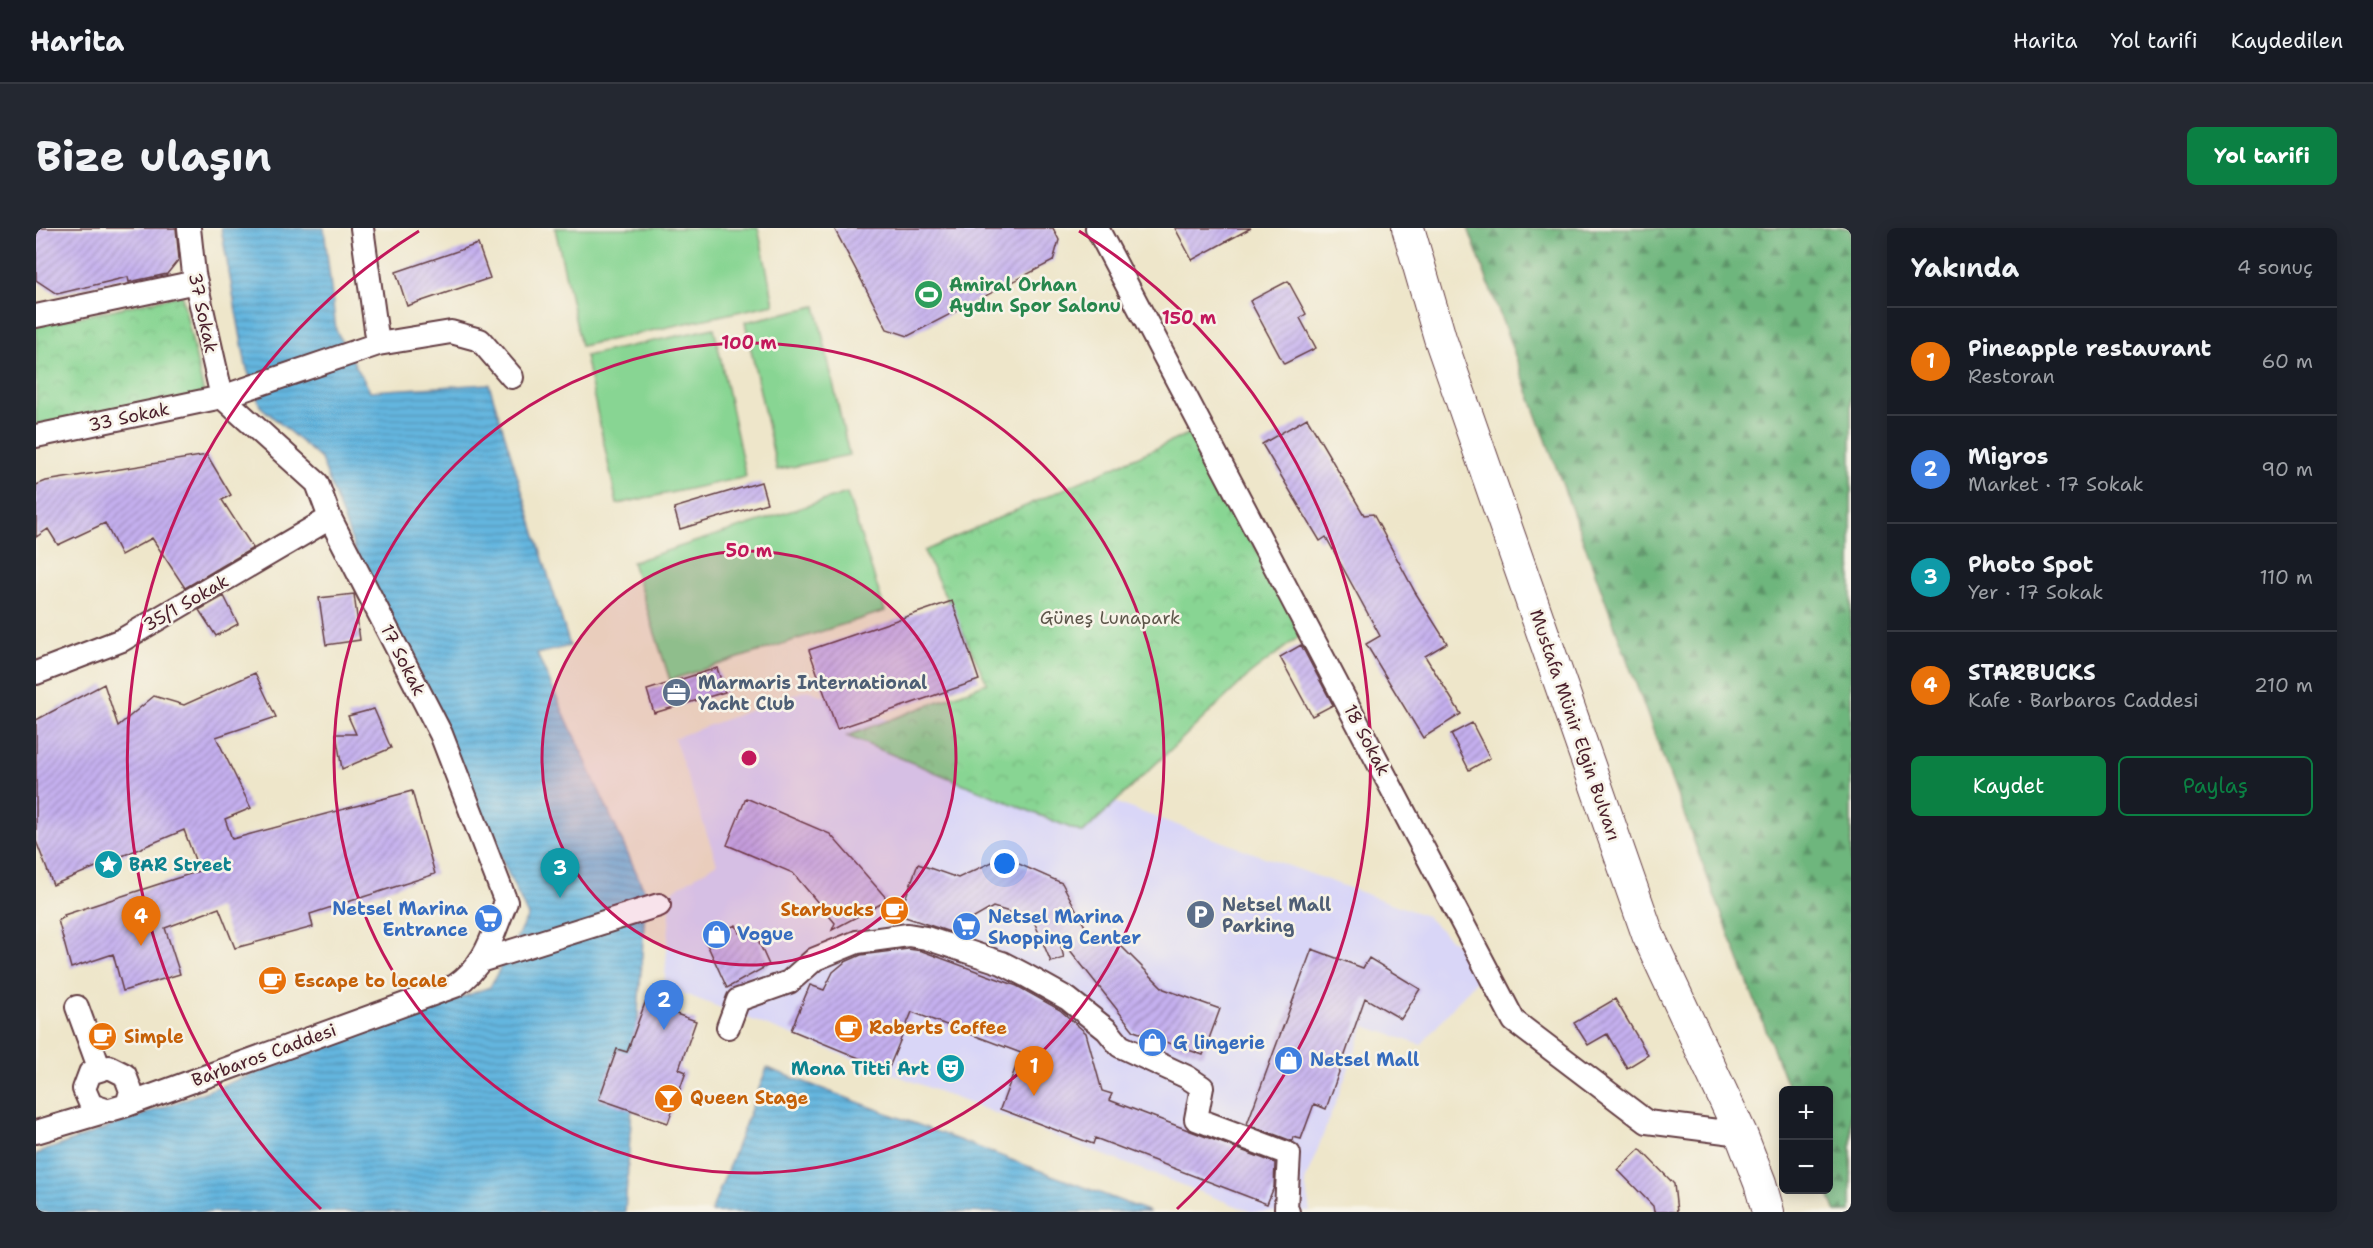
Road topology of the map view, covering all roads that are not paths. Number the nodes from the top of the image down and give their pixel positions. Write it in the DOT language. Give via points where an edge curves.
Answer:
graph roads {
  1 [pos="189,228"];
  2 [pos="1097,228"];
  3 [pos="1408,228"];
  4 [pos="365,230"];
  5 [pos="196,282"];
  6 [pos="36,316"];
  7 [pos="372,346"];
  8 [pos="512,378"];
  9 [pos="222,397"];
  10 [pos="36,436"];
  11 [pos="330,518"];
  12 [pos="36,673"];
  13 [pos="659,905"];
  14 [pos="483,960"];
  15 [pos="77,1007"];
  16 [pos="728,1027"];
  17 [pos="100,1070"];
  18 [pos="118,1108"];
  19 [pos="36,1132"];
  20 [pos="1741,1134"];
  21 [pos="1288,1212"];
  22 [pos="1768,1212"];
  1 -- 5 [label="street, 37 Sokak"];
  2 -- 20 [label="street, 18 Sokak" via="1514,1021 1647,1122"];
  3 -- 20 [label="street, Mustafa Münir Elgin Bulvarı" via="1440,338 1648,935"];
  4 -- 7 [label="street"];
  5 -- 6 [label="street"];
  5 -- 9 [label="street, 37 Sokak"];
  7 -- 8 [label="street, 33 Sokak" via="451,332 480,340"];
  7 -- 9 [label="street, 33 Sokak"];
  9 -- 10 [label="street, 33 Sokak"];
  9 -- 11 [label="street, 17 Sokak" via="317,483"];
  11 -- 12 [label="street, 35/1 Sokak" via="122,640"];
  11 -- 14 [label="street, 17 Sokak" via="441,734 506,902"];
  13 -- 14 [label="street"];
  14 -- 18 [label="street, Barbaros Caddesi" via="455,986"];
  15 -- 17 [label="street"];
  16 -- 21 [label="street" via="738,1000 789,982 815,959 856,942 908,935 958,947 1002,963 1068,999 1107,1030 1120,1046 1202,1087 1196,1119 1289,1154"];
  17 -- 18 [label="street" via="109,1067 125,1075 131,1091"];
  17 -- 18 [label="street" via="90,1073 84,1089 91,1105"];
  18 -- 19 [label="street, Barbaros Caddesi"];
  20 -- 22 [label="street, Mustafa Münir Elgin Bulvarı"];
}
